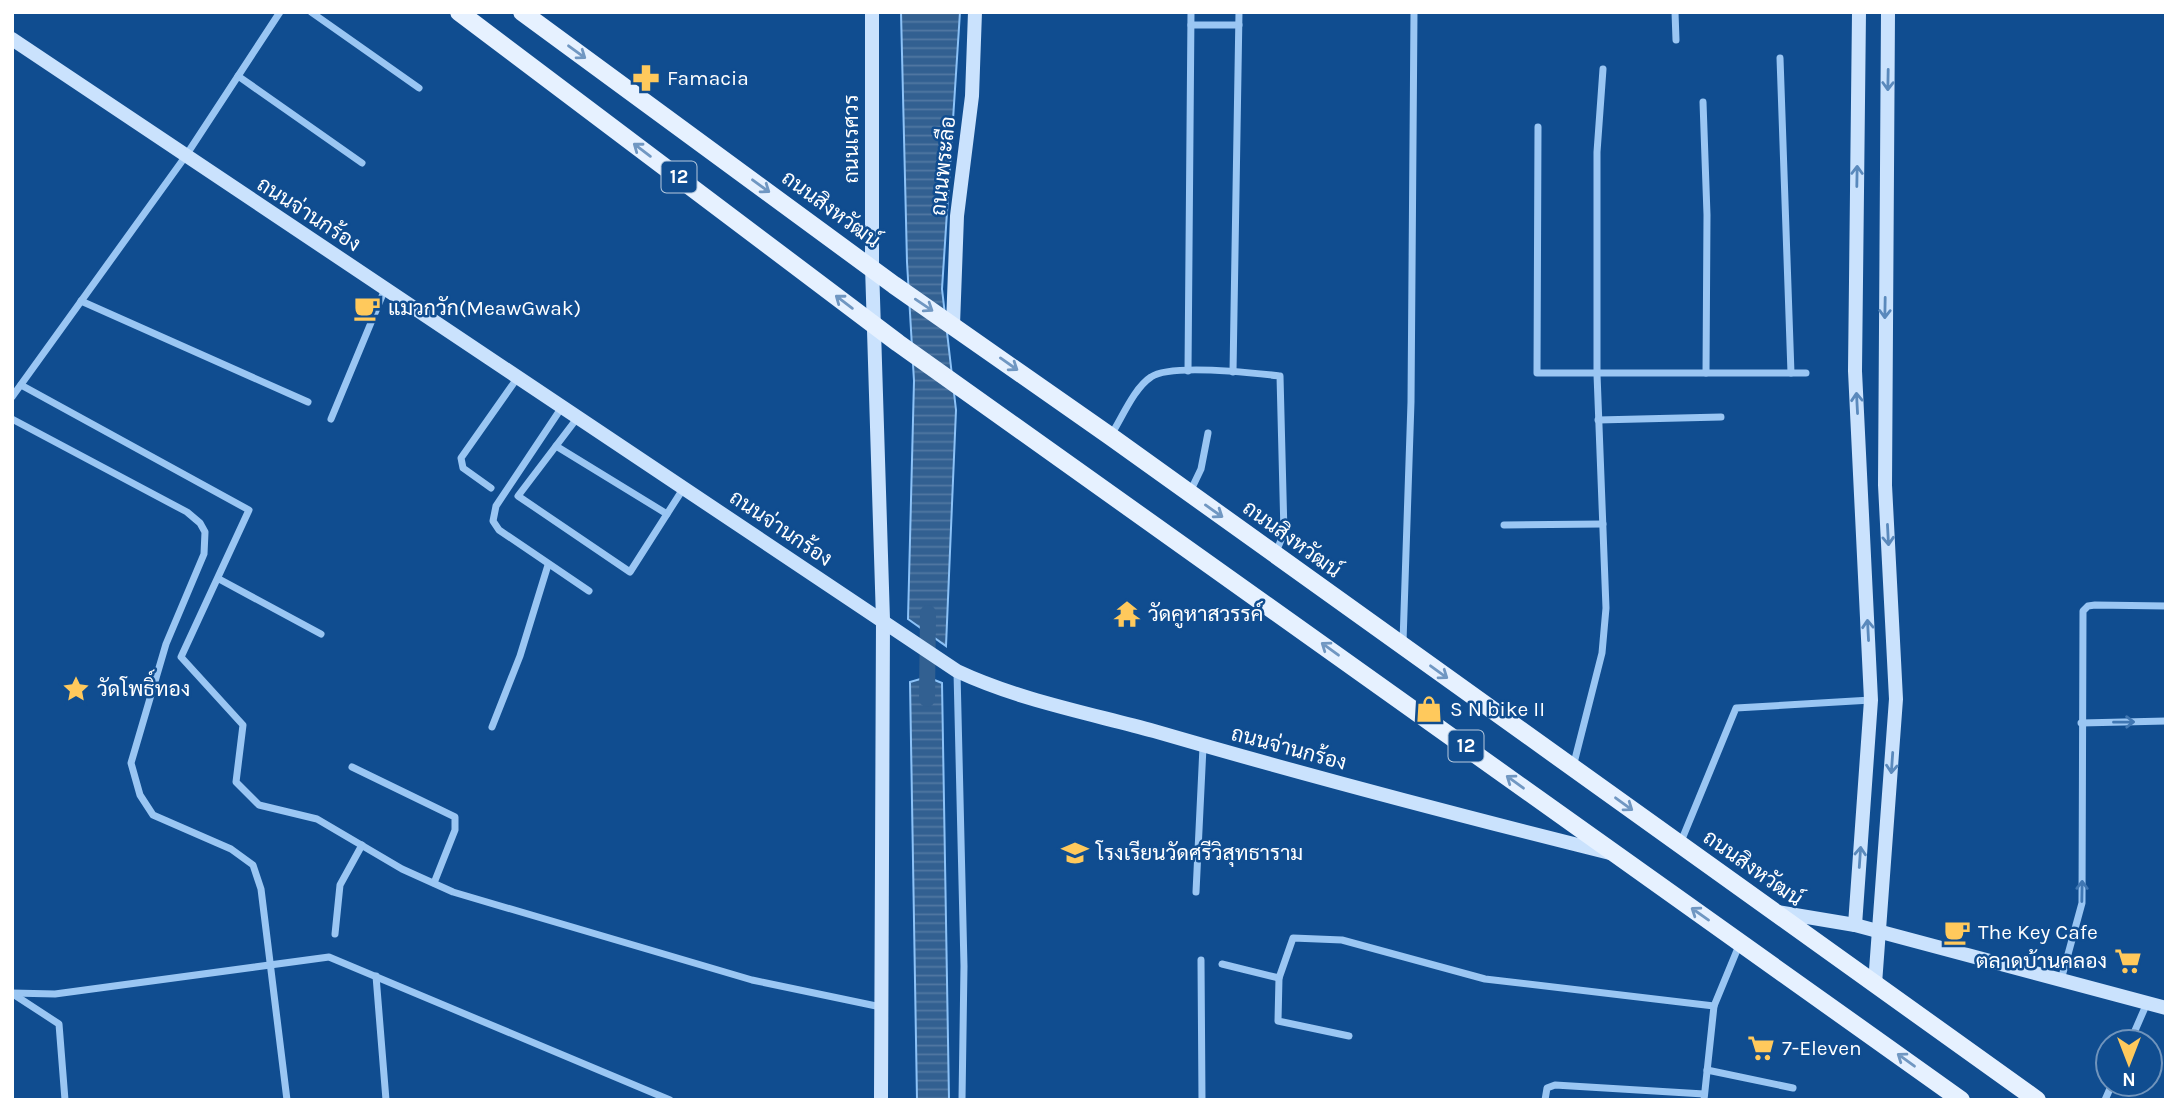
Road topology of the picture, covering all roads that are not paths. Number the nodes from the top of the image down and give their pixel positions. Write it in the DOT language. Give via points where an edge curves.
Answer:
graph roads {
  1 [pos="280,12"];
  2 [pos="311,12"];
  3 [pos="459,12"];
  4 [pos="522,12"];
  5 [pos="872,12"];
  6 [pos="975,12"];
  7 [pos="1191,12"];
  8 [pos="1239,12"];
  9 [pos="1414,12"];
  10 [pos="1675,12"];
  11 [pos="1859,12"];
  12 [pos="1888,12"];
  13 [pos="1191,25"];
  14 [pos="1239,25"];
  15 [pos="12,38"];
  16 [pos="1676,40"];
  17 [pos="1780,58"];
  18 [pos="1603,69"];
  19 [pos="239,76"];
  20 [pos="419,88"];
  21 [pos="1703,102"];
  22 [pos="1538,127"];
  23 [pos="185,157"];
  24 [pos="362,163"];
  25 [pos="872,266"];
  26 [pos="385,289"];
  27 [pos="81,301"];
  28 [pos="953,325"];
  29 [pos="876,326"];
  30 [pos="1188,371"];
  31 [pos="1233,372"];
  32 [pos="1706,373"];
  33 [pos="1791,373"];
  34 [pos="1806,373"];
  35 [pos="1597,374"];
  36 [pos="518,377"];
  37 [pos="21,385"];
  38 [pos="12,397"];
  39 [pos="308,402"];
  40 [pos="562,407"];
  41 [pos="578,417"];
  42 [pos="1721,417"];
  43 [pos="12,419"];
  44 [pos="331,419"];
  45 [pos="1598,419"];
  46 [pos="1208,433"];
  47 [pos="1110,436"];
  48 [pos="556,446"];
  49 [pos="491,488"];
  50 [pos="684,488"];
  51 [pos="1190,494"];
  52 [pos="667,514"];
  53 [pos="1603,524"];
  54 [pos="1504,526"];
  55 [pos="1275,555"];
  56 [pos="548,565"];
  57 [pos="219,579"];
  58 [pos="589,591"];
  59 [pos="2166,606"];
  60 [pos="883,621"];
  61 [pos="321,634"];
  62 [pos="1403,646"];
  63 [pos="957,671"];
  64 [pos="1871,700"];
  65 [pos="2166,721"];
  66 [pos="2081,723"];
  67 [pos="492,727"];
  68 [pos="1203,747"];
  69 [pos="352,767"];
  70 [pos="1573,768"];
  71 [pos="1680,844"];
  72 [pos="362,845"];
  73 [pos="1617,855"];
  74 [pos="434,883"];
  75 [pos="1196,892"];
  76 [pos="1777,912"];
  77 [pos="1855,925"];
  78 [pos="1880,933"];
  79 [pos="335,934"];
  80 [pos="1740,942"];
  81 [pos="1202,960"];
  82 [pos="1222,964"];
  83 [pos="270,965"];
  84 [pos="376,976"];
  85 [pos="1279,978"];
  86 [pos="2061,980"];
  87 [pos="1875,984"];
  88 [pos="12,994"];
  89 [pos="2147,1003"];
  90 [pos="1714,1006"];
  91 [pos="882,1007"];
  92 [pos="2166,1008"];
  93 [pos="2136,1028"];
  94 [pos="1349,1036"];
  95 [pos="1707,1070"];
  96 [pos="1793,1088"];
  97 [pos="1704,1097"];
  98 [pos="65,1100"];
  99 [pos="287,1100"];
  100 [pos="386,1100"];
  101 [pos="670,1100"];
  102 [pos="881,1100"];
  103 [pos="962,1100"];
  104 [pos="1202,1100"];
  105 [pos="1545,1100"];
  106 [pos="1961,1100"];
  107 [pos="2037,1100"];
  1 -- 19 [label="street"];
  2 -- 20 [label="street"];
  29 -- 3 [label="main road, 12, one-way"];
  4 -- 25 [label="main road, ถนนสิงหวัฒน์ / 12, one-way"];
  5 -- 25 [label="street, ถนนเรศวร"];
  6 -- 28 [label="street, ถนนพระลือ" via="972,96 957,216"];
  7 -- 13 [label="street"];
  8 -- 14 [label="street"];
  9 -- 62 [label="street" via="1411,402"];
  10 -- 16 [label="street"];
  64 -- 11 [label="street, one-way" via="1855,371"];
  12 -- 78 [label="street, one-way" via="1885,485 1896,699"];
  13 -- 14 [label="street"];
  13 -- 30 [label="street"];
  14 -- 31 [label="street"];
  15 -- 23 [label="street, ถนนจ่านกร้อง"];
  17 -- 33 [label="street"];
  18 -- 35 [label="street" via="1597,152"];
  19 -- 23 [label="street"];
  19 -- 24 [label="street"];
  21 -- 32 [label="street"];
  22 -- 35 [label="street" via="1537,373"];
  23 -- 26 [label="street, ถนนจ่านกร้อง"];
  23 -- 27 [label="street"];
  25 -- 28 [label="main road, ถนนสิงหวัฒน์ / 12, one-way"];
  25 -- 29 [label="street, ถนนเรศวร"];
  26 -- 36 [label="street, ถนนจ่านกร้อง"];
  26 -- 44 [label="street"];
  27 -- 37 [label="street"];
  27 -- 39 [label="street"];
  28 -- 47 [label="main road, ถนนสิงหวัฒน์ / 12, one-way"];
  29 -- 60 [label="street, ถนนเรศวร"];
  73 -- 29 [label="main road, 12, one-way"];
  30 -- 31 [label="street"];
  30 -- 47 [label="street" via="1149,378"];
  31 -- 55 [label="street" via="1280,376 1284,533"];
  32 -- 33 [label="street"];
  32 -- 35 [label="street"];
  33 -- 34 [label="street"];
  35 -- 45 [label="street"];
  36 -- 40 [label="street, ถนนจ่านกร้อง"];
  36 -- 49 [label="street" via="461,458 463,467"];
  37 -- 38 [label="street"];
  37 -- 57 [label="street" via="249,510"];
  40 -- 41 [label="street, ถนนจ่านกร้อง"];
  40 -- 56 [label="street" via="492,517 499,530"];
  41 -- 48 [label="street"];
  41 -- 50 [label="street, ถนนจ่านกร้อง"];
  42 -- 45 [label="street"];
  43 -- 83 [label="street" via="187,512 205,532 204,554 166,644 131,763 140,795 153,815 231,849 253,865 261,889"];
  45 -- 53 [label="street"];
  46 -- 51 [label="street"];
  47 -- 51 [label="main road, ถนนสิงหวัฒน์ / 12"];
  48 -- 52 [label="street"];
  48 -- 52 [label="street" via="518,496 630,572"];
  50 -- 52 [label="street"];
  50 -- 60 [label="street, ถนนจ่านกร้อง"];
  51 -- 55 [label="main road, ถนนสิงหวัฒน์ / 12, one-way"];
  53 -- 54 [label="street"];
  53 -- 70 [label="street" via="1606,608 1602,653"];
  55 -- 62 [label="main road, ถนนสิงหวัฒน์ / 12"];
  56 -- 58 [label="street"];
  56 -- 67 [label="street"];
  57 -- 61 [label="street"];
  57 -- 72 [label="street" via="181,657 243,725 236,782 259,805 317,819"];
  59 -- 66 [label="street" via="2095,605 2084,609"];
  60 -- 63 [label="street, ถนนจ่านกร้อง"];
  60 -- 91 [label="street, ถนนเรศวร"];
  62 -- 70 [label="main road, ถนนสิงหวัฒน์ / 12, one-way"];
  63 -- 68 [label="street, ถนนจ่านกร้อง" via="991,687"];
  63 -- 103 [label="street" via="964,966"];
  64 -- 71 [label="street" via="1737,707"];
  77 -- 64 [label="street, one-way"];
  66 -- 65 [label="street, one-way"];
  86 -- 66 [label="street, one-way" via="2082,906"];
  68 -- 73 [label="street, ถนนจ่านกร้อง"];
  68 -- 75 [label="street"];
  69 -- 74 [label="street" via="456,817 456,830"];
  70 -- 71 [label="main road, ถนนสิงหวัฒน์ / 12, one-way"];
  71 -- 76 [label="main road, ถนนสิงหวัฒน์ / 12"];
  72 -- 74 [label="street"];
  72 -- 79 [label="street" via="340,885"];
  80 -- 73 [label="main road, 12, one-way"];
  74 -- 91 [label="street" via="752,980"];
  76 -- 77 [label="street"];
  76 -- 87 [label="main road, ถนนสิงหวัฒน์ / 12"];
  77 -- 78 [label="street"];
  78 -- 86 [label="street"];
  78 -- 87 [label="street"];
  80 -- 90 [label="street"];
  106 -- 80 [label="main road, 12, one-way"];
  81 -- 104 [label="street"];
  82 -- 85 [label="street"];
  83 -- 84 [label="street" via="329,957"];
  83 -- 88 [label="street" via="55,994"];
  83 -- 99 [label="street"];
  84 -- 100 [label="street"];
  84 -- 101 [label="street"];
  85 -- 90 [label="street" via="1293,938 1342,940 1485,979"];
  85 -- 94 [label="street" via="1279,1021"];
  86 -- 89 [label="street"];
  87 -- 107 [label="main road, ถนนสิงหวัฒน์ / 12"];
  88 -- 98 [label="street" via="59,1024"];
  89 -- 92 [label="street"];
  89 -- 93 [label="street"];
  90 -- 95 [label="street"];
  91 -- 102 [label="street, ถนนเรศวร"];
  95 -- 96 [label="street"];
  95 -- 97 [label="street"];
  97 -- 105 [label="street" via="1555,1085 1547,1088"];
}
